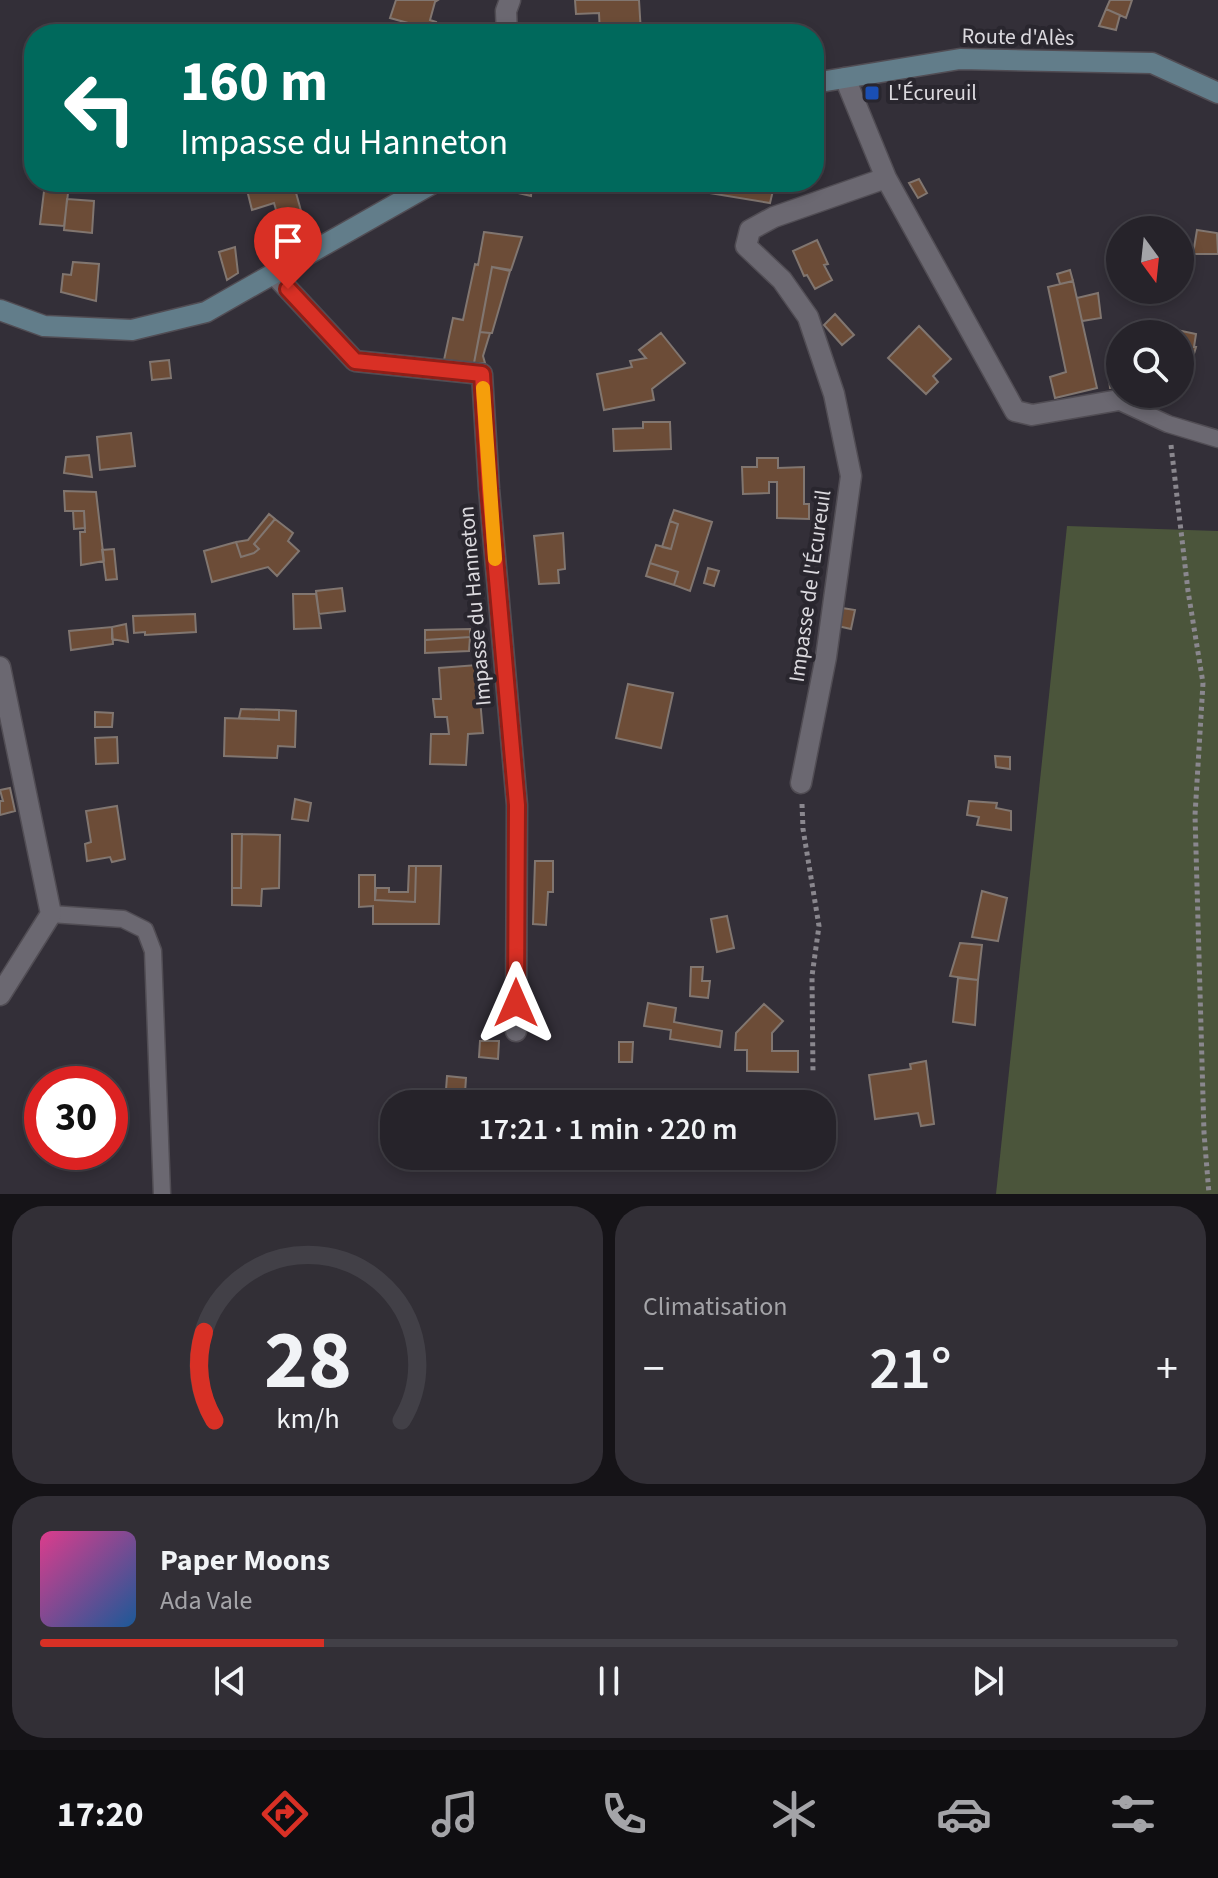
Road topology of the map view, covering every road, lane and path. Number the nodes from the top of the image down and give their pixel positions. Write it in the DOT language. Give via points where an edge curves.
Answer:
graph roads {
  1 [pos="510,0"];
  2 [pos="507,24"];
  3 [pos="845,78"];
  4 [pos="824,81"];
  5 [pos="1218,93"];
  6 [pos="886,178"];
  7 [pos="418,192"];
  8 [pos="274,274"];
  9 [pos="0,310"];
  10 [pos="1106,402"];
  11 [pos="1133,408"];
  12 [pos="1168,424"];
  13 [pos="1218,439"];
  14 [pos="0,667"];
  15 [pos="801,783"];
  16 [pos="51,914"];
  17 [pos="0,995"];
  18 [pos="516,1031"];
  19 [pos="813,1074"];
  20 [pos="162,1194"];
  21 [pos="1209,1194"];
  1 -- 2 [label="street"];
  3 -- 4 [label="main road, Route d'Alès"];
  3 -- 5 [label="main road, Route d'Alès" via="960,59 1152,63"];
  3 -- 6 [label="street"];
  6 -- 10 [label="street" via="1015,411 1032,415"];
  6 -- 15 [label="street, Impasse de l'Écureuil" via="774,217 750,230 746,246 782,280 808,317 834,394 851,476 826,657"];
  7 -- 8 [label="main road"];
  8 -- 9 [label="main road" via="206,312 132,330 44,326"];
  8 -- 18 [label="street, Impasse du Hanneton" via="355,361 482,374 517,805"];
  11 -- 12 [label="lane"];
  12 -- 13 [label="lane"];
  12 -- 21 [label="path" via="1203,683 1195,815"];
  14 -- 16 [label="street"];
  15 -- 19 [label="path" via="819,926 812,976"];
  16 -- 17 [label="street"];
  16 -- 20 [label="lane" via="123,919 145,930 153,951"];
}
